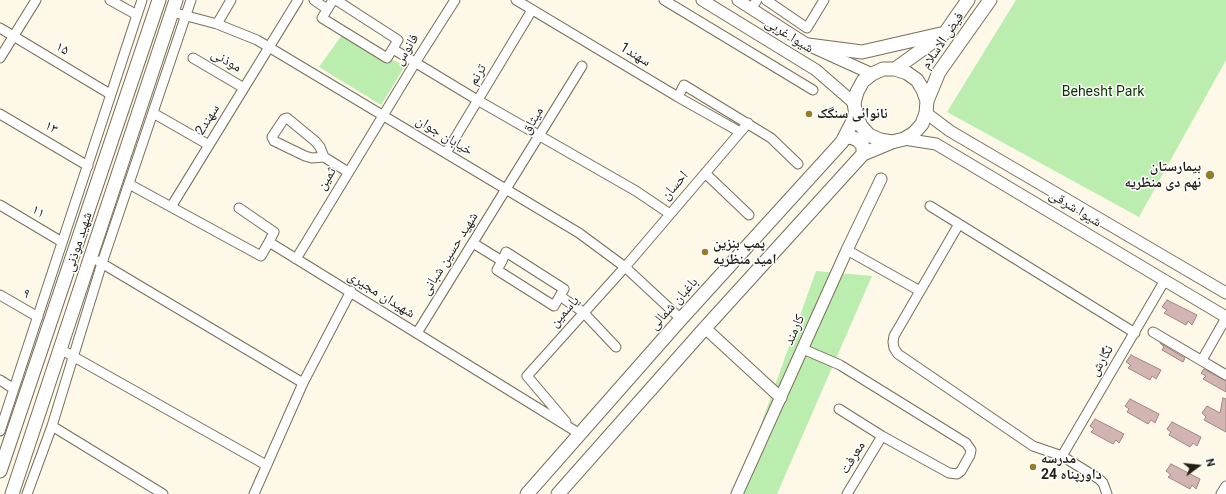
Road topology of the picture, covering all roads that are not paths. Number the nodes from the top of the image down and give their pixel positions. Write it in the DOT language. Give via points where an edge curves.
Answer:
graph roads {
  1 [pos="36,0"];
  2 [pos="110,0"];
  3 [pos="142,0"];
  4 [pos="159,0"];
  5 [pos="191,0"];
  6 [pos="231,0"];
  7 [pos="298,0"];
  8 [pos="314,0"];
  9 [pos="334,0"];
  10 [pos="455,0"];
  11 [pos="516,0"];
  12 [pos="664,0"];
  13 [pos="702,0"];
  14 [pos="738,0"];
  15 [pos="766,0"];
  16 [pos="824,0"];
  17 [pos="968,0"];
  18 [pos="990,0"];
  19 [pos="754,4"];
  20 [pos="174,6"];
  21 [pos="327,9"];
  22 [pos="532,10"];
  23 [pos="136,15"];
  24 [pos="186,16"];
  25 [pos="217,24"];
  26 [pos="0,28"];
  27 [pos="945,33"];
  28 [pos="14,36"];
  29 [pos="808,45"];
  30 [pos="269,48"];
  31 [pos="393,49"];
  32 [pos="0,58"];
  33 [pos="193,58"];
  34 [pos="415,63"];
  35 [pos="582,66"];
  36 [pos="895,69"];
  37 [pos="872,74"];
  38 [pos="244,88"];
  39 [pos="813,90"];
  40 [pos="110,94"];
  41 [pos="678,97"];
  42 [pos="479,101"];
  43 [pos="926,107"];
  44 [pos="855,109"];
  45 [pos="153,113"];
  46 [pos="0,114"];
  47 [pos="383,116"];
  48 [pos="748,123"];
  49 [pos="740,132"];
  50 [pos="540,137"];
  51 [pos="844,138"];
  52 [pos="898,141"];
  53 [pos="209,145"];
  54 [pos="446,153"];
  55 [pos="863,154"];
  56 [pos="324,156"];
  57 [pos="798,164"];
  58 [pos="88,166"];
  59 [pos="348,172"];
  60 [pos="705,172"];
  61 [pos="882,179"];
  62 [pos="128,184"];
  63 [pos="507,190"];
  64 [pos="0,205"];
  65 [pos="930,206"];
  66 [pos="171,207"];
  67 [pos="239,208"];
  68 [pos="670,214"];
  69 [pos="749,215"];
  70 [pos="959,224"];
  71 [pos="62,242"];
  72 [pos="269,242"];
  73 [pos="474,243"];
  74 [pos="847,250"];
  75 [pos="296,259"];
  76 [pos="97,260"];
  77 [pos="502,262"];
  78 [pos="625,267"];
  79 [pos="1166,280"];
  80 [pos="351,292"];
  81 [pos="920,292"];
  82 [pos="1226,293"];
  83 [pos="0,295"];
  84 [pos="560,296"];
  85 [pos="583,312"];
  86 [pos="38,317"];
  87 [pos="1226,317"];
  88 [pos="681,319"];
  89 [pos="705,328"];
  90 [pos="1153,332"];
  91 [pos="417,333"];
  92 [pos="1135,333"];
  93 [pos="616,347"];
  94 [pos="803,348"];
  95 [pos="60,349"];
  96 [pos="73,355"];
  97 [pos="1202,360"];
  98 [pos="1226,375"];
  99 [pos="0,380"];
  100 [pos="302,383"];
  101 [pos="14,389"];
  102 [pos="781,398"];
  103 [pos="839,408"];
  104 [pos="52,426"];
  105 [pos="0,431"];
  106 [pos="576,431"];
  107 [pos="882,436"];
  108 [pos="1062,456"];
  109 [pos="266,465"];
  110 [pos="0,472"];
  111 [pos="1226,486"];
  112 [pos="12,494"];
  113 [pos="27,494"];
  114 [pos="163,494"];
  115 [pos="254,494"];
  116 [pos="527,494"];
  117 [pos="558,494"];
  118 [pos="737,494"];
  119 [pos="847,494"];
  120 [pos="1107,494"];
  121 [pos="1221,494"];
  1 -- 28 [label="street"];
  2 -- 23 [label="street"];
  3 -- 23 [label="street"];
  4 -- 110 [label="main road, شهید موذنی"];
  5 -- 24 [label="street"];
  6 -- 25 [label="street"];
  7 -- 30 [label="street"];
  8 -- 21 [label="street"];
  9 -- 21 [label="street"];
  9 -- 31 [label="street" via="398,40"];
  10 -- 34 [label="street, فانوس"];
  11 -- 22 [label="street, 1سهند"];
  12 -- 39 [label="street"];
  13 -- 44 [label="street, شیوا غربی" via="816,70"];
  14 -- 19 [label="street, شیوا غربی"];
  15 -- 16 [label="street" via="806,28"];
  17 -- 27 [label="main road, فیض الاسلام"];
  18 -- 43 [label="main road, فیض الاسلام" via="939,72"];
  19 -- 29 [label="street, شیوا غربی"];
  20 -- 24 [label="street, خیابان جوان"];
  20 -- 76 [label="main road, شهید موذنی"];
  21 -- 31 [label="street" via="322,18 387,58"];
  22 -- 41 [label="street, 1سهند"];
  22 -- 42 [label="street, ترنم"];
  23 -- 40 [label="street"];
  24 -- 25 [label="street, خیابان جوان"];
  24 -- 45 [label="street"];
  25 -- 30 [label="street, خیابان جوان" via="257,40"];
  26 -- 28 [label="street, ۱۵"];
  27 -- 29 [label="main road" via="862,52"];
  27 -- 36 [label="main road, فیض الاسلام"];
  28 -- 32 [label="street"];
  28 -- 40 [label="street, ۱۵"];
  29 -- 37 [label="street, شیوا غربی"];
  30 -- 38 [label="street, 2سهند"];
  30 -- 47 [label="street, خیابان جوان"];
  31 -- 34 [label="street"];
  33 -- 38 [label="street, موذنی"];
  34 -- 42 [label="street"];
  34 -- 47 [label="street, فانوس"];
  35 -- 50 [label="street, میثاق"];
  36 -- 37 [label="main road" via="883,69"];
  36 -- 43 [label="main road" via="917,80 923,90"];
  37 -- 44 [label="main road" via="863,81 857,92"];
  38 -- 53 [label="street, 2سهند"];
  40 -- 58 [label="street"];
  41 -- 48 [label="street" via="684,85"];
  41 -- 49 [label="street, 1سهند"];
  42 -- 50 [label="street"];
  42 -- 54 [label="street, ترنم"];
  43 -- 52 [label="main road" via="918,129"];
  43 -- 82 [label="street, شیوا شرقی" via="950,130"];
  44 -- 51 [label="main road, باغبان شمالی"];
  44 -- 52 [label="main road" via="861,126 869,135 880,140"];
  45 -- 53 [label="street"];
  45 -- 62 [label="street"];
  46 -- 58 [label="street, ۱۳"];
  47 -- 54 [label="street, خیابان جوان"];
  47 -- 59 [label="street, ثمین"];
  48 -- 49 [label="street, احسان"];
  48 -- 57 [label="street" via="771,138"];
  49 -- 60 [label="street, احسان"];
  50 -- 63 [label="street, میثاق"];
  50 -- 68 [label="street" via="636,191"];
  51 -- 55 [label="main road" via="858,140 863,146"];
  51 -- 88 [label="main road, باغبان شمالی"];
  52 -- 55 [label="main road"];
  52 -- 79 [label="street, شیوا شرقی" via="936,144"];
  53 -- 66 [label="street, 2سهند"];
  54 -- 63 [label="street, خیابان جوان"];
  55 -- 89 [label="main road"];
  56 -- 56 [label="street" via="315,141 287,118 272,137 305,156"];
  56 -- 59 [label="street"];
  58 -- 71 [label="street"];
  59 -- 75 [label="street, ثمین"];
  60 -- 68 [label="street, احسان"];
  60 -- 69 [label="street"];
  61 -- 74 [label="street, کارمند"];
  62 -- 66 [label="street"];
  62 -- 76 [label="street"];
  63 -- 73 [label="street, شهید حسین شبانی"];
  63 -- 78 [label="street, خیابان جوان" via="579,232"];
  64 -- 71 [label="street, ۱۱"];
  65 -- 70 [label="street"];
  66 -- 72 [label="street" via="261,256"];
  67 -- 72 [label="street" via="274,232"];
  68 -- 78 [label="street, احسان"];
  70 -- 81 [label="street"];
  70 -- 92 [label="street"];
  71 -- 86 [label="street"];
  72 -- 75 [label="street, شهیدان مجیری"];
  73 -- 77 [label="street"];
  73 -- 91 [label="street, شهید حسین شبانی"];
  74 -- 81 [label="street"];
  74 -- 94 [label="street, کارمند"];
  75 -- 80 [label="street, شهیدان مجیری"];
  76 -- 95 [label="main road, شهید موذنی"];
  76 -- 96 [label="street"];
  76 -- 100 [label="street"];
  77 -- 84 [label="street" via="498,270 554,306"];
  77 -- 84 [label="street" via="506,252 564,289"];
  78 -- 85 [label="street, یاسمین"];
  78 -- 88 [label="street, خیابان جوان"];
  79 -- 87 [label="street, شیوا شرقی"];
  79 -- 92 [label="street, نگارش"];
  80 -- 91 [label="street, شهیدان مجیری"];
  80 -- 100 [label="street"];
  81 -- 108 [label="street" via="894,336 893,342 898,354 1033,446"];
  83 -- 86 [label="street, ۹"];
  84 -- 85 [label="street"];
  85 -- 93 [label="street"];
  85 -- 106 [label="street, یاسمین" via="527,376"];
  86 -- 101 [label="street"];
  87 -- 97 [label="street"];
  88 -- 106 [label="main road, باغبان شمالی"];
  89 -- 102 [label="street"];
  89 -- 117 [label="main road"];
  90 -- 97 [label="street"];
  91 -- 106 [label="street, شهیدان مجیری"];
  92 -- 108 [label="street, نگارش"];
  94 -- 102 [label="street, کارمند"];
  94 -- 107 [label="street" via="840,366 966,443 971,450 970,456 961,471 952,474"];
  95 -- 96 [label="street"];
  95 -- 112 [label="main road, شهید موذنی"];
  96 -- 104 [label="street"];
  96 -- 109 [label="street"];
  97 -- 98 [label="street"];
  99 -- 101 [label="street"];
  100 -- 109 [label="street"];
  101 -- 105 [label="street"];
  102 -- 118 [label="street, کارمند"];
  103 -- 107 [label="street"];
  104 -- 113 [label="street"];
  104 -- 114 [label="street"];
  106 -- 116 [label="main road, باغبان شمالی"];
  107 -- 119 [label="street, معرفت"];
  108 -- 120 [label="street" via="1099,479"];
  109 -- 115 [label="street"];
  111 -- 121 [label="street"];
}
